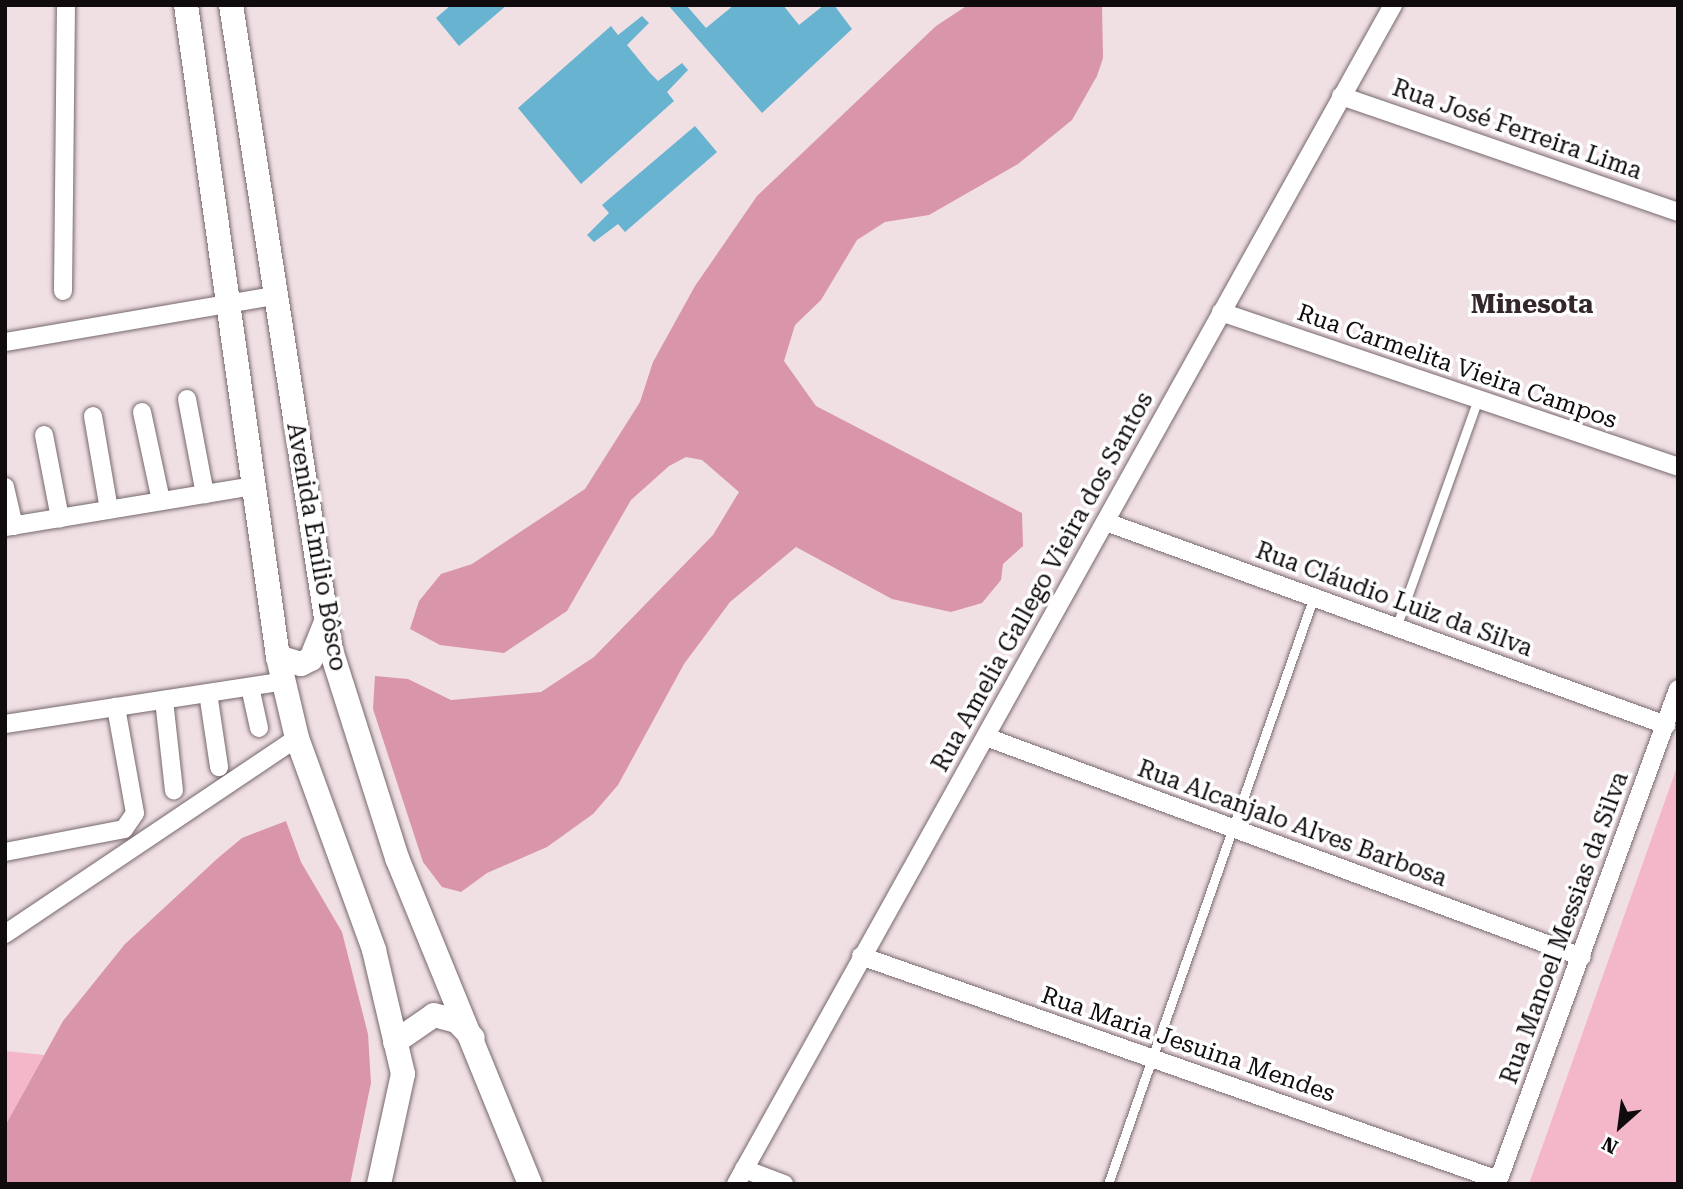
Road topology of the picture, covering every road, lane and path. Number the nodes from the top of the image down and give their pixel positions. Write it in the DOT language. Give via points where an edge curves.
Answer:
graph roads {
  1 [pos="66,5"];
  2 [pos="186,5"];
  3 [pos="231,5"];
  4 [pos="1393,5"];
  5 [pos="1341,96"];
  6 [pos="1678,212"];
  7 [pos="64,291"];
  8 [pos="274,296"];
  9 [pos="228,306"];
  10 [pos="1222,312"];
  11 [pos="5,342"];
  12 [pos="187,398"];
  13 [pos="1477,401"];
  14 [pos="142,412"];
  15 [pos="93,416"];
  16 [pos="44,435"];
  17 [pos="1678,467"];
  18 [pos="5,486"];
  19 [pos="253,486"];
  20 [pos="205,494"];
  21 [pos="160,501"];
  22 [pos="109,510"];
  23 [pos="60,518"];
  24 [pos="1106,522"];
  25 [pos="10,527"];
  26 [pos="1314,596"];
  27 [pos="325,625"];
  28 [pos="1396,625"];
  29 [pos="278,657"];
  30 [pos="285,681"];
  31 [pos="250,687"];
  32 [pos="1678,689"];
  33 [pos="208,693"];
  34 [pos="164,700"];
  35 [pos="116,707"];
  36 [pos="5,724"];
  37 [pos="1666,725"];
  38 [pos="259,728"];
  39 [pos="986,737"];
  40 [pos="297,738"];
  41 [pos="219,767"];
  42 [pos="174,790"];
  43 [pos="1235,829"];
  44 [pos="5,852"];
  45 [pos="5,934"];
  46 [pos="860,956"];
  47 [pos="1582,957"];
  48 [pos="395,1042"];
  49 [pos="475,1042"];
  50 [pos="1152,1058"];
  51 [pos="740,1177"];
  52 [pos="1498,1182"];
  53 [pos="379,1184"];
  54 [pos="530,1184"];
  55 [pos="784,1184"];
  56 [pos="1108,1184"];
  1 -- 7 [label="street"];
  2 -- 9 [label="main road, Avenida Emílio Bôsco"];
  3 -- 8 [label="main road, Avenida Emílio Bôsco"];
  4 -- 5 [label="street, Rua Amelia Gallego Vieira dos Santos"];
  5 -- 6 [label="street, Rua José Ferreira Lima"];
  5 -- 10 [label="street, Rua Amelia Gallego Vieira dos Santos"];
  8 -- 9 [label="street"];
  8 -- 27 [label="main road, Avenida Emílio Bôsco"];
  9 -- 11 [label="street"];
  9 -- 19 [label="main road, Avenida Emílio Bôsco"];
  10 -- 13 [label="street, Rua Carmelita Vieira Campos"];
  10 -- 24 [label="street, Rua Amelia Gallego Vieira dos Santos"];
  12 -- 20 [label="street"];
  13 -- 17 [label="street, Rua Carmelita Vieira Campos"];
  13 -- 28 [label="lane"];
  14 -- 21 [label="street"];
  15 -- 22 [label="street"];
  16 -- 23 [label="street"];
  18 -- 25 [label="street"];
  19 -- 20 [label="street"];
  19 -- 29 [label="main road, Avenida Emílio Bôsco"];
  20 -- 21 [label="street"];
  21 -- 22 [label="street"];
  22 -- 23 [label="street"];
  23 -- 25 [label="street"];
  24 -- 26 [label="street, Rua Cláudio Luiz da Silva"];
  24 -- 39 [label="street, Rua Amelia Gallego Vieira dos Santos"];
  26 -- 28 [label="street, Rua Cláudio Luiz da Silva"];
  26 -- 43 [label="lane"];
  27 -- 29 [label="main road" via="311,659 301,664"];
  27 -- 49 [label="main road, Avenida Emílio Bôsco" via="402,868"];
  28 -- 37 [label="street, Rua Cláudio Luiz da Silva"];
  29 -- 30 [label="main road, Avenida Emílio Bôsco"];
  30 -- 31 [label="street"];
  30 -- 40 [label="main road, Avenida Emílio Bôsco"];
  31 -- 33 [label="street"];
  31 -- 38 [label="street"];
  32 -- 37 [label="street, Rua Manoel Messias da Silva"];
  33 -- 34 [label="street"];
  33 -- 41 [label="street"];
  34 -- 35 [label="street"];
  34 -- 42 [label="street"];
  35 -- 36 [label="street"];
  35 -- 44 [label="street" via="135,813 124,829"];
  37 -- 47 [label="street, Rua Manoel Messias da Silva"];
  39 -- 43 [label="street, Rua Alcanjalo Alves Barbosa"];
  39 -- 46 [label="street, Rua Amelia Gallego Vieira dos Santos"];
  40 -- 45 [label="street"];
  40 -- 48 [label="main road, Avenida Emílio Bôsco" via="374,950"];
  43 -- 47 [label="street, Rua Alcanjalo Alves Barbosa"];
  43 -- 50 [label="lane"];
  46 -- 50 [label="street, Rua Maria Jesuina Mendes"];
  46 -- 51 [label="street, Rua Amelia Gallego Vieira dos Santos"];
  47 -- 52 [label="street, Rua Manoel Messias da Silva"];
  48 -- 49 [label="main road" via="434,1015 457,1021"];
  48 -- 53 [label="main road, Avenida Emílio Bôsco" via="403,1074"];
  49 -- 54 [label="main road, Avenida Emílio Bôsco"];
  50 -- 52 [label="street, Rua Maria Jesuina Mendes"];
  50 -- 56 [label="lane"];
  51 -- 55 [label="street"];
}
